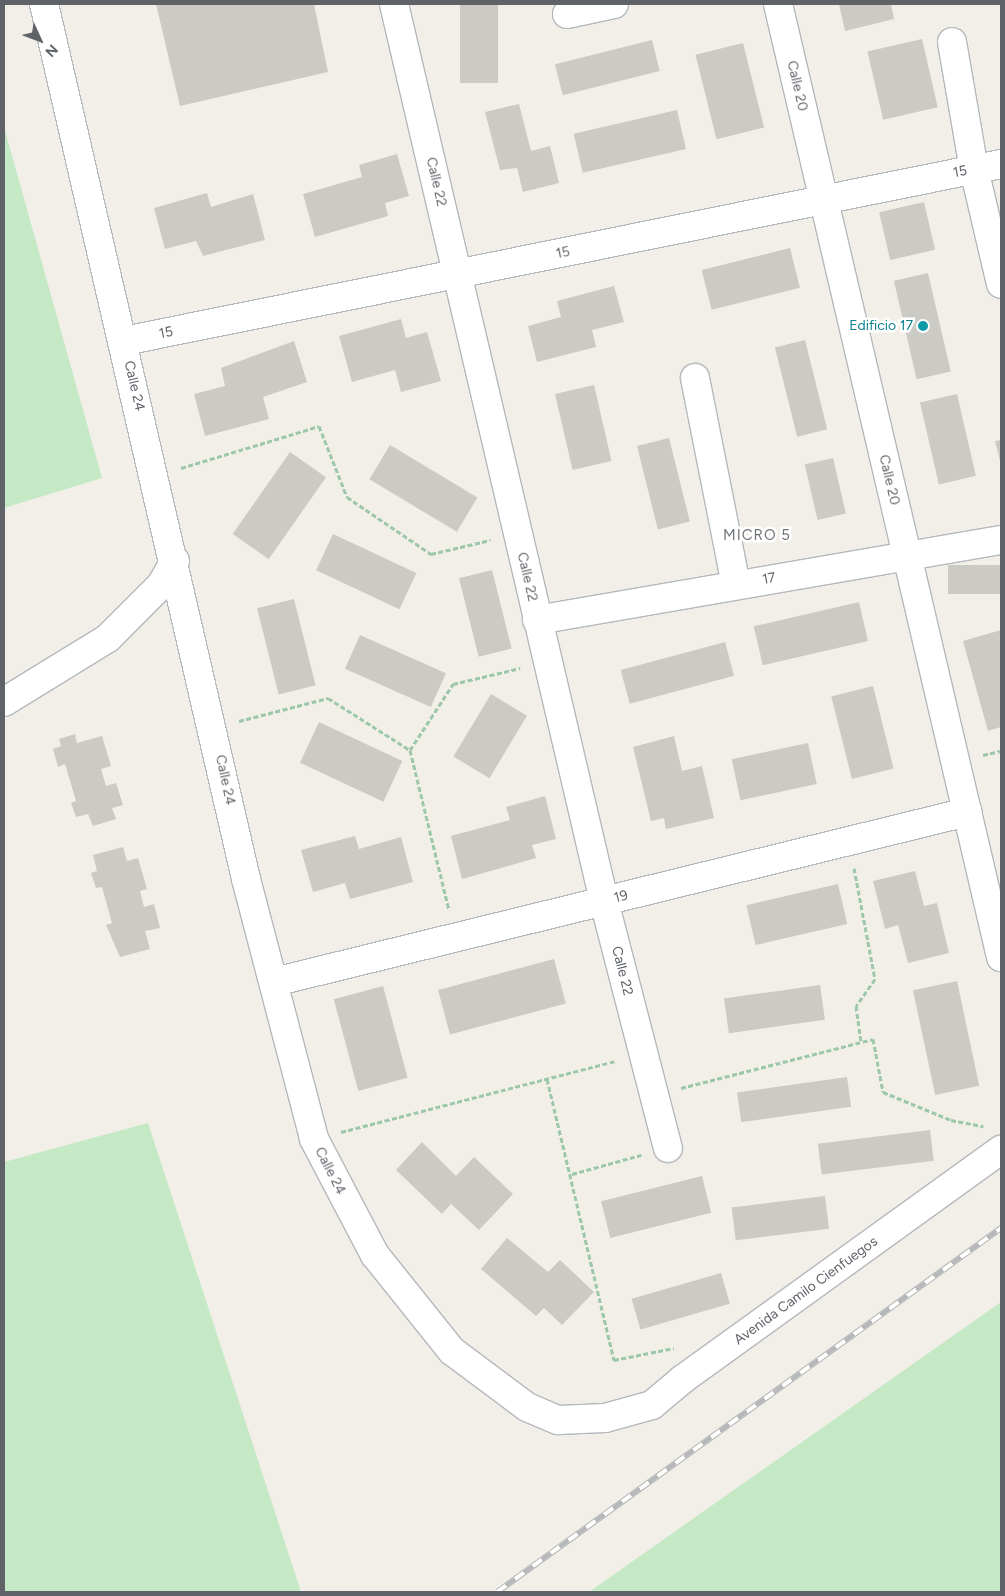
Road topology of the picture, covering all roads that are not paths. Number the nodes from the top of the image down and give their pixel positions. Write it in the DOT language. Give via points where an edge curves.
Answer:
graph roads {
  1 [pos="44,4"];
  2 [pos="394,4"];
  3 [pos="614,4"];
  4 [pos="778,4"];
  5 [pos="567,14"];
  6 [pos="952,42"];
  7 [pos="1001,164"];
  8 [pos="974,169"];
  9 [pos="824,200"];
  10 [pos="458,274"];
  11 [pos="1001,284"];
  12 [pos="124,341"];
  13 [pos="695,378"];
  14 [pos="1001,540"];
  15 [pos="907,556"];
  16 [pos="175,561"];
  17 [pos="736,585"];
  18 [pos="537,620"];
  19 [pos="4,702"];
  20 [pos="967,812"];
  21 [pos="604,901"];
  22 [pos="1001,957"];
  23 [pos="274,982"];
  24 [pos="997,1139"];
  25 [pos="668,1148"];
  26 [pos="605,1418"];
  1 -- 12 [label="street, Calle 24"];
  2 -- 10 [label="street, Calle 22"];
  3 -- 5 [label="street"];
  4 -- 9 [label="street, Calle 20"];
  6 -- 8 [label="street"];
  7 -- 8 [label="street, 15"];
  8 -- 9 [label="street, 15"];
  8 -- 11 [label="street"];
  9 -- 10 [label="street, 15"];
  9 -- 15 [label="street, Calle 20"];
  10 -- 12 [label="street, 15"];
  10 -- 18 [label="street, Calle 22"];
  12 -- 16 [label="street, Calle 24"];
  13 -- 17 [label="street"];
  14 -- 15 [label="street, 17"];
  15 -- 17 [label="street, 17"];
  15 -- 20 [label="street, Calle 20"];
  16 -- 19 [label="street" via="161,585 108,638"];
  16 -- 23 [label="street, Calle 24" via="246,879"];
  17 -- 18 [label="street, 17"];
  18 -- 21 [label="street, Calle 22"];
  20 -- 21 [label="street, 19"];
  20 -- 22 [label="street, Calle 20"];
  21 -- 23 [label="street, 19"];
  21 -- 25 [label="street, Calle 22"];
  23 -- 26 [label="street, Calle 24" via="314,1139 375,1255 452,1351 527,1407 558,1420"];
  24 -- 26 [label="street, Avenida Camilo Cienfuegos" via="652,1405"];
}
